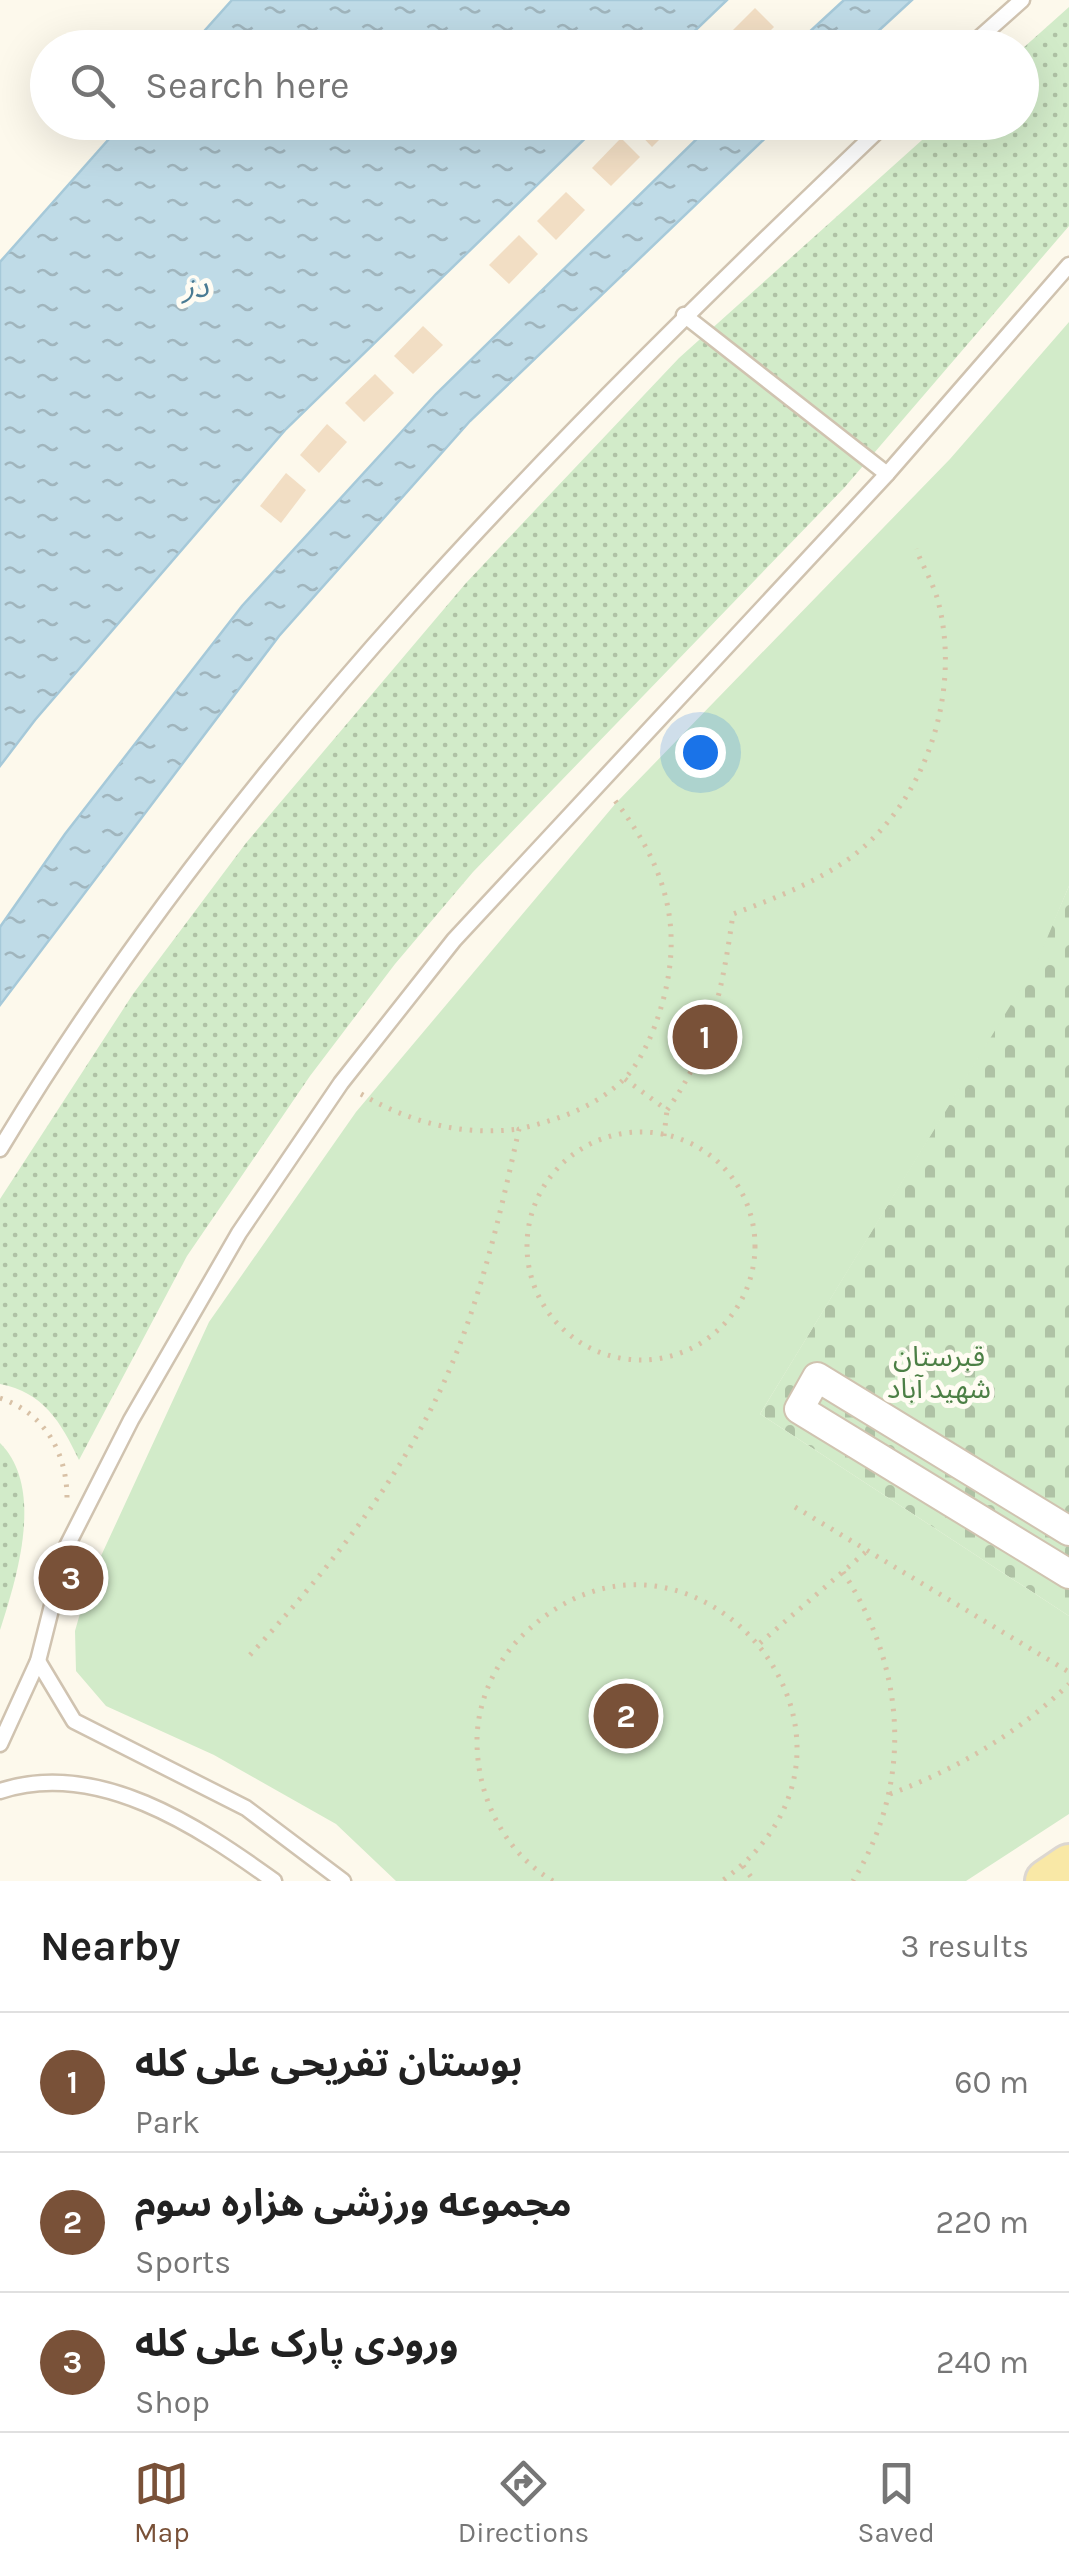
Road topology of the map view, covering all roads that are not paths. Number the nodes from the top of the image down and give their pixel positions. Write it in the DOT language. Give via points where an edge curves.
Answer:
graph roads {
  1 [pos="1022,0"];
  2 [pos="988,30"];
  3 [pos="868,140"];
  4 [pos="1069,265"];
  5 [pos="684,315"];
  6 [pos="888,474"];
  7 [pos="0,1148"];
  8 [pos="1069,1531"];
  9 [pos="1069,1574"];
  10 [pos="38,1661"];
  11 [pos="0,1744"];
  12 [pos="0,1791"];
  13 [pos="1069,1866"];
  14 [pos="274,1881"];
  15 [pos="343,1881"];
  16 [pos="1047,1881"];
  1 -- 2 [label="lane"];
  3 -- 5 [label="lane"];
  4 -- 6 [label="lane"];
  5 -- 6 [label="lane"];
  5 -- 7 [label="lane" via="388,625 294,737 105,991"];
  6 -- 10 [label="lane" via="454,940 341,1083 192,1309 67,1546"];
  8 -- 9 [label="street" via="817,1377 799,1408"];
  10 -- 11 [label="lane"];
  10 -- 15 [label="lane" via="74,1721 246,1808"];
  12 -- 14 [label="lane" via="39,1780 132,1799 202,1830"];
  13 -- 16 [label="main road"];
}
